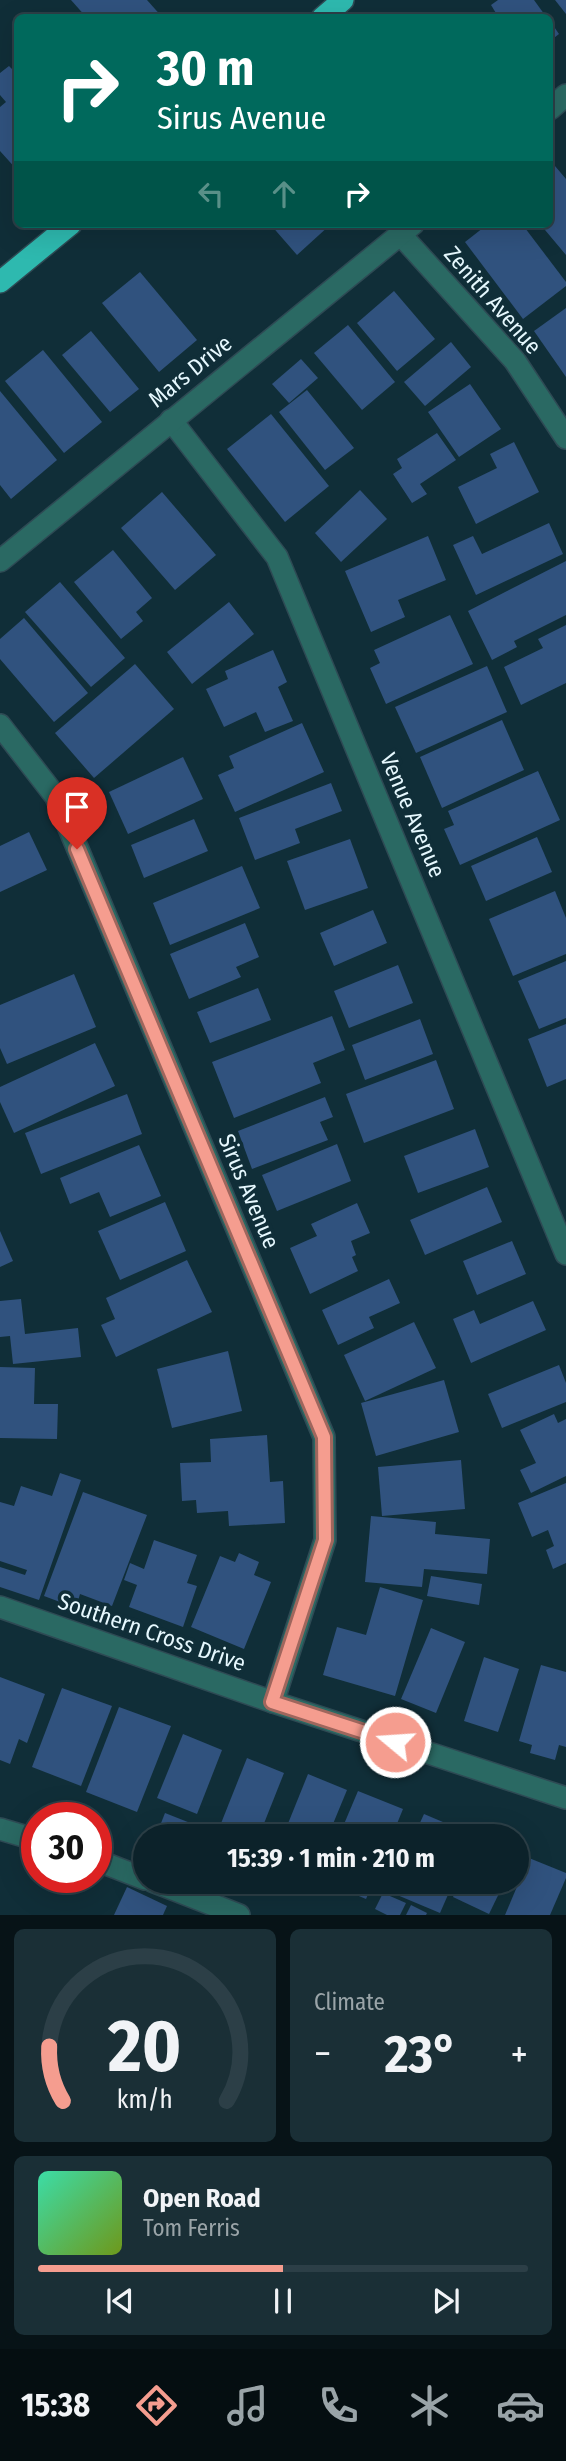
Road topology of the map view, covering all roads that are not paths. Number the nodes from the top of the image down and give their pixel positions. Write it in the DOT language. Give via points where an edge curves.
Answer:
graph roads {
  1 [pos="343,0"];
  2 [pos="327,14"];
  3 [pos="66,228"];
  4 [pos="407,229"];
  5 [pos="0,282"];
  6 [pos="171,420"];
  7 [pos="566,438"];
  8 [pos="0,561"];
  9 [pos="0,725"];
  10 [pos="566,1254"];
  11 [pos="0,1607"];
  12 [pos="272,1702"];
  13 [pos="566,1798"];
  14 [pos="0,1829"];
  15 [pos="21,1835"];
  16 [pos="112,1866"];
  17 [pos="133,1874"];
  18 [pos="185,1894"];
  19 [pos="239,1915"];
  1 -- 2 [label="highway"];
  3 -- 5 [label="highway"];
  4 -- 6 [label="street, Mars Drive"];
  4 -- 7 [label="street, Zenith Avenue" via="515,361"];
  6 -- 8 [label="street, Mars Drive"];
  6 -- 10 [label="street, Venue Avenue" via="277,557"];
  9 -- 12 [label="street, Sirus Avenue" via="56,797 324,1437 325,1540"];
  11 -- 12 [label="street, Southern Cross Drive"];
  12 -- 13 [label="street, Southern Cross Drive"];
  14 -- 15 [label="street"];
  16 -- 17 [label="street"];
  18 -- 19 [label="street"];
}
